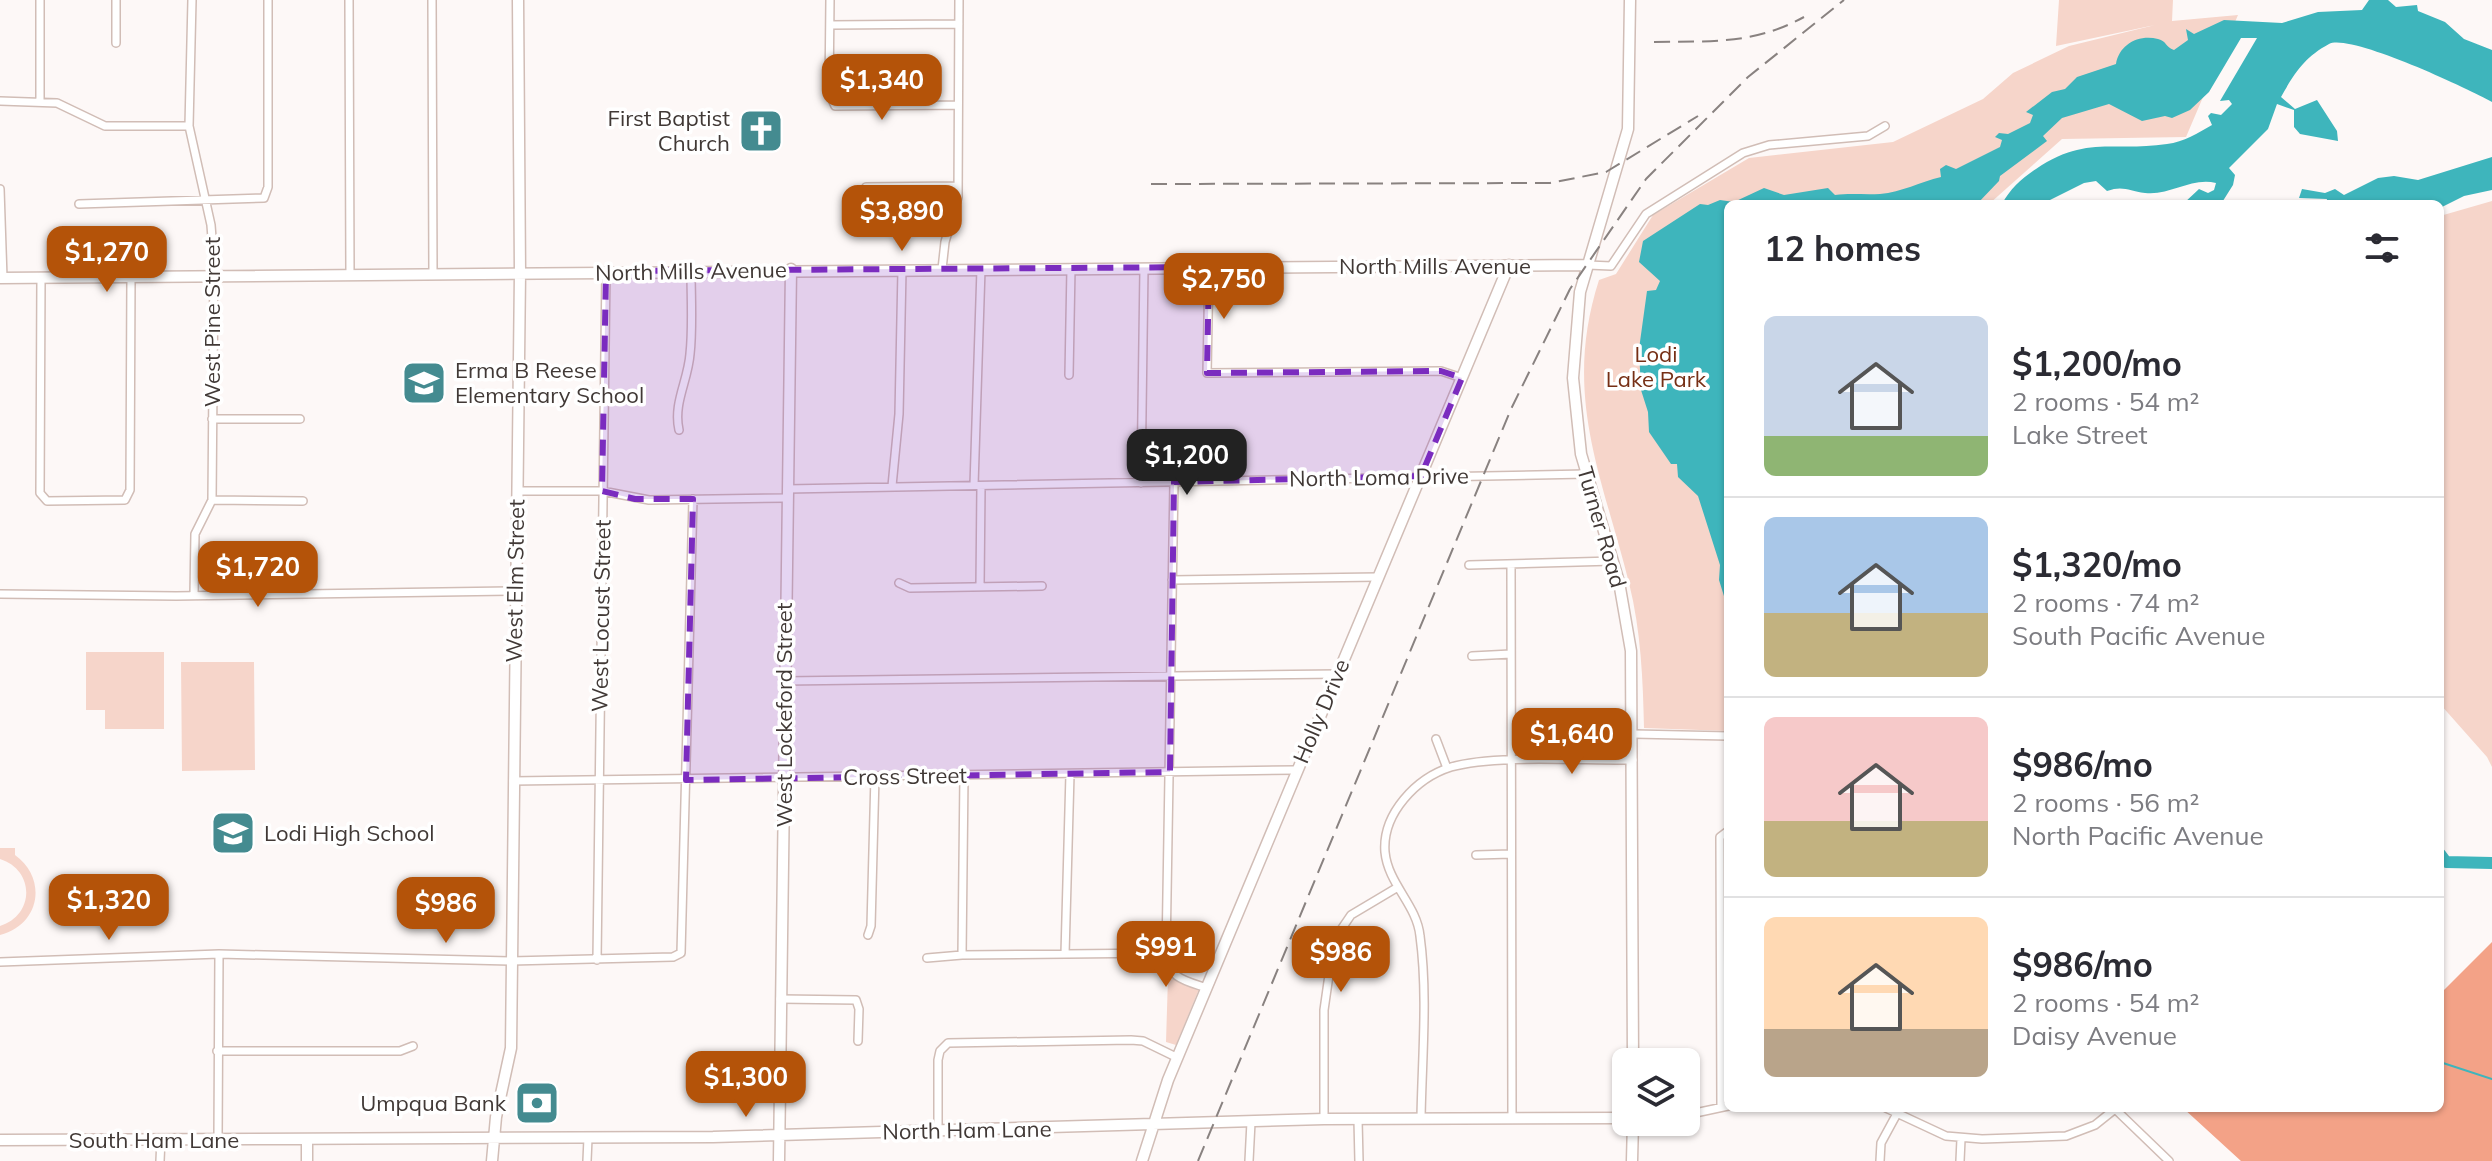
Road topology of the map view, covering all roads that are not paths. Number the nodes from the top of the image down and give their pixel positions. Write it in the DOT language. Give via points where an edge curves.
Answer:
graph roads {
  1 [pos="40,0"];
  2 [pos="116,0"];
  3 [pos="192,0"];
  4 [pos="268,0"];
  5 [pos="349,0"];
  6 [pos="432,0"];
  7 [pos="518,0"];
  8 [pos="830,0"];
  9 [pos="959,0"];
  10 [pos="1630,0"];
  11 [pos="959,24"];
  12 [pos="830,25"];
  13 [pos="116,43"];
  14 [pos="0,101"];
  15 [pos="40,101"];
  16 [pos="958,105"];
  17 [pos="189,126"];
  18 [pos="1885,126"];
  19 [pos="958,186"];
  20 [pos="866,187"];
  21 [pos="0,189"];
  22 [pos="205,199"];
  23 [pos="79,204"];
  24 [pos="1509,265"];
  25 [pos="1588,265"];
  26 [pos="1209,267"];
  27 [pos="1071,268"];
  28 [pos="1144,268"];
  29 [pos="791,269"];
  30 [pos="942,269"];
  31 [pos="981,269"];
  32 [pos="691,270"];
  33 [pos="902,270"];
  34 [pos="606,271"];
  35 [pos="520,273"];
  36 [pos="433,274"];
  37 [pos="350,275"];
  38 [pos="214,276"];
  39 [pos="131,277"];
  40 [pos="2,278"];
  41 [pos="41,278"];
  42 [pos="1069,375"];
  43 [pos="1462,378"];
  44 [pos="212,419"];
  45 [pos="300,419"];
  46 [pos="679,430"];
  47 [pos="1586,474"];
  48 [pos="1421,476"];
  49 [pos="1174,482"];
  50 [pos="1141,483"];
  51 [pos="892,486"];
  52 [pos="977,486"];
  53 [pos="517,491"];
  54 [pos="602,491"];
  55 [pos="787,494"];
  56 [pos="693,499"];
  57 [pos="212,500"];
  58 [pos="303,501"];
  59 [pos="1613,561"];
  60 [pos="1511,564"];
  61 [pos="1469,565"];
  62 [pos="1378,577"];
  63 [pos="1172,580"];
  64 [pos="899,583"];
  65 [pos="1042,586"];
  66 [pos="980,587"];
  67 [pos="516,591"];
  68 [pos="0,594"];
  69 [pos="194,595"];
  70 [pos="1511,654"];
  71 [pos="1472,656"];
  72 [pos="1172,674"];
  73 [pos="1338,674"];
  74 [pos="785,681"];
  75 [pos="1634,734"];
  76 [pos="1724,736"];
  77 [pos="1436,739"];
  78 [pos="1633,760"];
  79 [pos="1510,762"];
  80 [pos="1447,768"];
  81 [pos="1296,770"];
  82 [pos="1170,772"];
  83 [pos="1070,774"];
  84 [pos="964,775"];
  85 [pos="875,776"];
  86 [pos="785,778"];
  87 [pos="686,780"];
  88 [pos="513,781"];
  89 [pos="599,781"];
  90 [pos="1511,854"];
  91 [pos="1476,855"];
  92 [pos="1398,887"];
  93 [pos="868,935"];
  94 [pos="1166,953"];
  95 [pos="219,954"];
  96 [pos="1065,954"];
  97 [pos="962,955"];
  98 [pos="927,958"];
  99 [pos="597,960"];
  100 [pos="511,961"];
  101 [pos="0,962"];
  102 [pos="1207,988"];
  103 [pos="780,999"];
  104 [pos="858,1041"];
  105 [pos="413,1046"];
  106 [pos="1633,1048"];
  107 [pos="217,1051"];
  108 [pos="1178,1058"];
  109 [pos="1724,1106"];
  110 [pos="1700,1112"];
  111 [pos="1899,1112"];
  112 [pos="1904,1112"];
  113 [pos="2110,1112"];
  114 [pos="2117,1112"];
  115 [pos="1421,1118"];
  116 [pos="1512,1118"];
  117 [pos="1612,1118"];
  118 [pos="1324,1119"];
  119 [pos="1358,1120"];
  120 [pos="1251,1122"];
  121 [pos="1156,1125"];
  122 [pos="938,1130"];
  123 [pos="779,1135"];
  124 [pos="1633,1136"];
  125 [pos="588,1138"];
  126 [pos="161,1139"];
  127 [pos="218,1139"];
  128 [pos="494,1139"];
  129 [pos="1961,1139"];
  130 [pos="0,1140"];
  131 [pos="307,1140"];
  132 [pos="160,1161"];
  133 [pos="307,1161"];
  134 [pos="492,1161"];
  135 [pos="587,1161"];
  136 [pos="779,1161"];
  137 [pos="1142,1161"];
  138 [pos="1249,1161"];
  139 [pos="1359,1161"];
  140 [pos="1632,1161"];
  141 [pos="1880,1161"];
  142 [pos="1960,1161"];
  143 [pos="2169,1161"];
  1 -- 15 [label="street"];
  2 -- 13 [label="street"];
  3 -- 17 [label="street, West Pine Street"];
  4 -- 22 [label="street" via="266,195 256,200"];
  5 -- 37 [label="street"];
  6 -- 36 [label="street"];
  7 -- 35 [label="street, West Elm Street"];
  8 -- 12 [label="street"];
  9 -- 11 [label="street"];
  10 -- 25 [label="street, Turner Road" via="1628,129"];
  11 -- 12 [label="street"];
  11 -- 16 [label="street"];
  12 -- 16 [label="street" via="831,98 841,108"];
  14 -- 15 [label="street"];
  15 -- 17 [label="street" via="66,106 95,125"];
  16 -- 19 [label="street"];
  17 -- 22 [label="street, West Pine Street"];
  18 -- 25 [label="street, North Mills Avenue" via="1868,136 1769,145 1743,153 1646,214 1611,266"];
  19 -- 20 [label="street"];
  19 -- 30 [label="street"];
  21 -- 40 [label="street"];
  22 -- 23 [label="street"];
  22 -- 38 [label="street, West Pine Street"];
  24 -- 25 [label="street, North Mills Avenue"];
  24 -- 26 [label="street, North Mills Avenue"];
  24 -- 43 [label="street, Holly Drive"];
  25 -- 47 [label="street, Turner Road" via="1576,319 1573,378"];
  26 -- 28 [label="street, North Mills Avenue"];
  26 -- 43 [label="street" via="1207,373 1441,371"];
  27 -- 28 [label="street, North Mills Avenue"];
  27 -- 31 [label="street, North Mills Avenue"];
  27 -- 42 [label="street"];
  28 -- 50 [label="street"];
  29 -- 32 [label="street, North Mills Avenue"];
  29 -- 33 [label="street, North Mills Avenue"];
  29 -- 55 [label="street, West Lockeford Street"];
  30 -- 31 [label="street, North Mills Avenue"];
  30 -- 33 [label="street, North Mills Avenue"];
  31 -- 52 [label="street"];
  32 -- 34 [label="street, North Mills Avenue"];
  32 -- 46 [label="street" via="691,351 678,402"];
  33 -- 51 [label="street"];
  34 -- 35 [label="street, North Mills Avenue"];
  34 -- 54 [label="street, West Locust Street"];
  35 -- 36 [label="street, North Mills Avenue"];
  35 -- 53 [label="street, West Elm Street"];
  36 -- 37 [label="street, North Mills Avenue"];
  37 -- 38 [label="street, North Mills Avenue"];
  38 -- 39 [label="street, North Mills Avenue"];
  38 -- 44 [label="street, West Pine Street"];
  39 -- 41 [label="street, North Mills Avenue"];
  39 -- 41 [label="street" via="128,498 50,501 40,493"];
  40 -- 41 [label="street, North Mills Avenue"];
  43 -- 48 [label="street, Holly Drive"];
  44 -- 45 [label="street"];
  44 -- 57 [label="street, West Pine Street"];
  47 -- 48 [label="street, North Loma Drive"];
  47 -- 59 [label="street, Turner Road"];
  48 -- 49 [label="street, North Loma Drive"];
  48 -- 62 [label="street, Holly Drive"];
  49 -- 50 [label="street, North Loma Drive"];
  49 -- 63 [label="street"];
  50 -- 52 [label="street, North Loma Drive"];
  51 -- 52 [label="street, North Loma Drive"];
  51 -- 55 [label="street, North Loma Drive"];
  52 -- 66 [label="street"];
  53 -- 54 [label="street, North Loma Drive"];
  53 -- 67 [label="street, West Elm Street"];
  54 -- 56 [label="street, North Loma Drive" via="635,499"];
  54 -- 89 [label="street, West Locust Street"];
  55 -- 56 [label="street, North Loma Drive"];
  55 -- 74 [label="street, West Lockeford Street"];
  56 -- 87 [label="street"];
  57 -- 58 [label="street"];
  57 -- 69 [label="street, West Pine Street" via="195,534"];
  59 -- 60 [label="street"];
  59 -- 75 [label="street, Turner Road" via="1629,635"];
  60 -- 61 [label="street"];
  60 -- 70 [label="street"];
  62 -- 63 [label="street"];
  62 -- 73 [label="street, Holly Drive"];
  63 -- 72 [label="street"];
  64 -- 66 [label="street" via="910,588"];
  65 -- 66 [label="street"];
  67 -- 69 [label="street"];
  67 -- 88 [label="street, West Elm Street"];
  68 -- 69 [label="street"];
  70 -- 71 [label="street"];
  70 -- 79 [label="street"];
  72 -- 73 [label="street"];
  72 -- 74 [label="street"];
  72 -- 82 [label="street"];
  73 -- 81 [label="street, Holly Drive"];
  74 -- 86 [label="street, West Lockeford Street"];
  75 -- 76 [label="street"];
  75 -- 78 [label="street, Turner Road"];
  77 -- 80 [label="street"];
  78 -- 79 [label="street"];
  78 -- 106 [label="street, Turner Road"];
  79 -- 80 [label="street"];
  79 -- 90 [label="street"];
  80 -- 92 [label="street" via="1407,796 1389,826 1387,862"];
  81 -- 82 [label="street, Cross Street"];
  81 -- 102 [label="street, Holly Drive"];
  82 -- 83 [label="street, Cross Street"];
  82 -- 94 [label="street"];
  83 -- 84 [label="street, Cross Street"];
  83 -- 96 [label="street"];
  84 -- 85 [label="street, Cross Street"];
  84 -- 97 [label="street"];
  85 -- 86 [label="street, Cross Street"];
  85 -- 93 [label="street"];
  86 -- 87 [label="street, Cross Street"];
  86 -- 103 [label="street, West Lockeford Street"];
  87 -- 89 [label="street, Cross Street"];
  87 -- 99 [label="street" via="681,953"];
  88 -- 89 [label="street, Cross Street"];
  88 -- 100 [label="street, West Elm Street"];
  89 -- 99 [label="street, West Locust Street"];
  90 -- 91 [label="street"];
  90 -- 116 [label="street"];
  92 -- 115 [label="street" via="1420,934"];
  92 -- 118 [label="street" via="1351,915 1334,940 1324,1010"];
  94 -- 96 [label="street"];
  94 -- 102 [label="street" via="1174,975"];
  95 -- 100 [label="street"];
  95 -- 101 [label="street"];
  95 -- 107 [label="street"];
  96 -- 97 [label="street"];
  97 -- 98 [label="street"];
  99 -- 100 [label="street"];
  100 -- 128 [label="street, West Elm Street" via="511,1048"];
  102 -- 108 [label="street, Holly Drive"];
  103 -- 104 [label="street" via="856,1000"];
  103 -- 123 [label="street, West Lockeford Street"];
  105 -- 107 [label="street" via="400,1051"];
  107 -- 127 [label="street"];
  108 -- 121 [label="street, Holly Drive"];
  108 -- 122 [label="street" via="1131,1040 948,1043 938,1060"];
  109 -- 110 [label="street"];
  111 -- 141 [label="street" via="1884,1135"];
  112 -- 129 [label="street"];
  113 -- 129 [label="street" via="2095,1125 2066,1136"];
  114 -- 143 [label="street"];
  115 -- 116 [label="street, North Ham Lane"];
  115 -- 119 [label="street, North Ham Lane"];
  116 -- 117 [label="street, North Ham Lane"];
  118 -- 119 [label="street, North Ham Lane"];
  118 -- 120 [label="street, North Ham Lane"];
  119 -- 139 [label="street"];
  120 -- 121 [label="street, North Ham Lane"];
  120 -- 138 [label="street"];
  121 -- 122 [label="street, North Ham Lane"];
  121 -- 137 [label="street, Holly Drive"];
  122 -- 123 [label="street, North Ham Lane"];
  123 -- 125 [label="street, North Ham Lane"];
  123 -- 136 [label="street, West Lockeford Street"];
  124 -- 140 [label="street"];
  125 -- 128 [label="street, North Ham Lane"];
  125 -- 135 [label="street"];
  126 -- 127 [label="street, South Ham Lane"];
  126 -- 130 [label="street, South Ham Lane"];
  126 -- 132 [label="street"];
  127 -- 131 [label="street, South Ham Lane"];
  128 -- 131 [label="street, North Ham Lane"];
  128 -- 134 [label="street, West Elm Street"];
  129 -- 142 [label="street"];
  131 -- 133 [label="street"];
}
